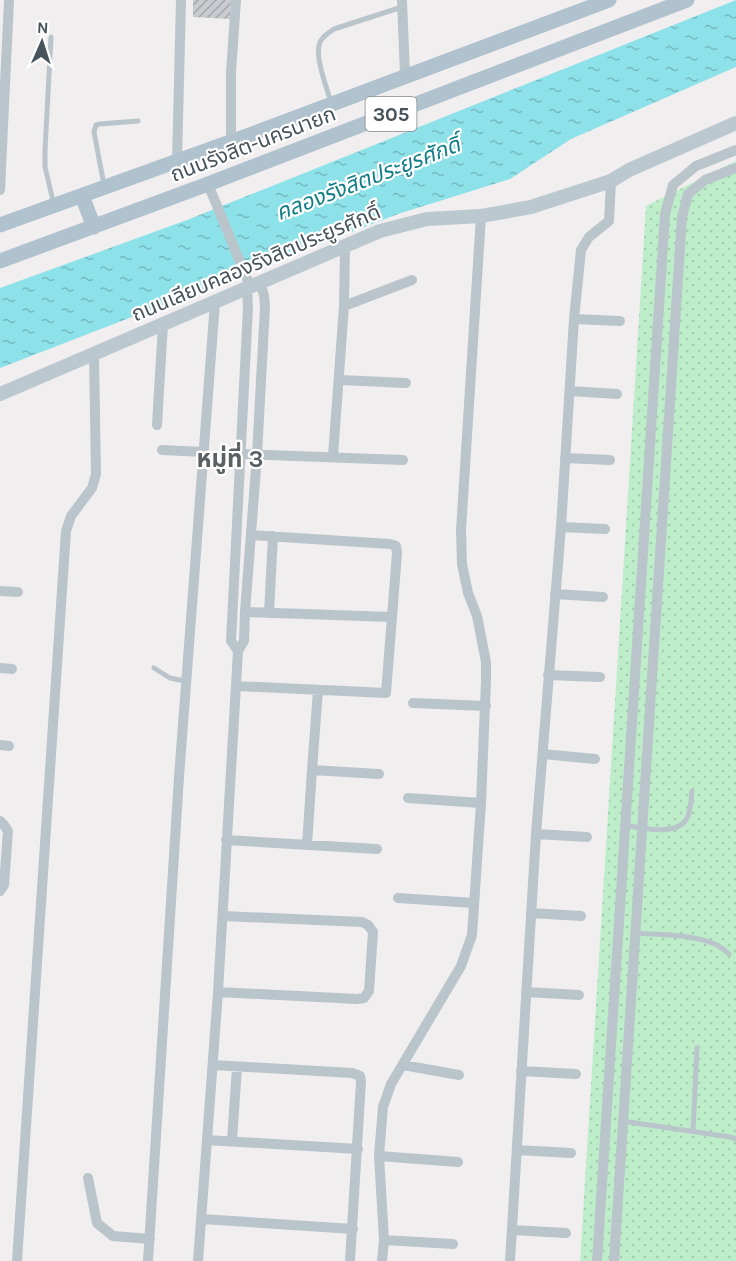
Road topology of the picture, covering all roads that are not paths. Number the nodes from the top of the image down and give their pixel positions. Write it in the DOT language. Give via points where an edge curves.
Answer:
graph roads {
  1 [pos="9,0"];
  2 [pos="182,0"];
  3 [pos="236,0"];
  4 [pos="609,0"];
  5 [pos="687,0"];
  6 [pos="402,4"];
  7 [pos="579,6"];
  8 [pos="51,37"];
  9 [pos="405,76"];
  10 [pos="331,103"];
  11 [pos="138,121"];
  12 [pos="736,123"];
  13 [pos="231,141"];
  14 [pos="736,150"];
  15 [pos="177,161"];
  16 [pos="736,168"];
  17 [pos="611,181"];
  18 [pos="104,188"];
  19 [pos="210,188"];
  20 [pos="0,190"];
  21 [pos="82,196"];
  22 [pos="54,206"];
  23 [pos="481,216"];
  24 [pos="0,225"];
  25 [pos="94,227"];
  26 [pos="345,246"];
  27 [pos="0,261"];
  28 [pos="412,280"];
  29 [pos="251,283"];
  30 [pos="215,302"];
  31 [pos="344,306"];
  32 [pos="574,319"];
  33 [pos="620,321"];
  34 [pos="163,324"];
  35 [pos="656,353"];
  36 [pos="94,355"];
  37 [pos="673,355"];
  38 [pos="340,380"];
  39 [pos="406,383"];
  40 [pos="570,391"];
  41 [pos="617,393"];
  42 [pos="0,394"];
  43 [pos="157,425"];
  44 [pos="162,450"];
  45 [pos="204,453"];
  46 [pos="241,454"];
  47 [pos="257,455"];
  48 [pos="333,456"];
  49 [pos="565,458"];
  50 [pos="403,460"];
  51 [pos="610,460"];
  52 [pos="561,527"];
  53 [pos="605,529"];
  54 [pos="251,535"];
  55 [pos="273,536"];
  56 [pos="640,586"];
  57 [pos="657,588"];
  58 [pos="0,591"];
  59 [pos="18,592"];
  60 [pos="555,594"];
  61 [pos="603,597"];
  62 [pos="245,612"];
  63 [pos="268,613"];
  64 [pos="392,617"];
  65 [pos="238,651"];
  66 [pos="0,668"];
  67 [pos="154,668"];
  68 [pos="12,669"];
  69 [pos="548,675"];
  70 [pos="600,677"];
  71 [pos="186,681"];
  72 [pos="236,686"];
  73 [pos="318,690"];
  74 [pos="413,703"];
  75 [pos="486,706"];
  76 [pos="543,754"];
  77 [pos="595,759"];
  78 [pos="312,770"];
  79 [pos="379,774"];
  80 [pos="692,791"];
  81 [pos="408,798"];
  82 [pos="481,803"];
  83 [pos="0,821"];
  84 [pos="625,825"];
  85 [pos="642,828"];
  86 [pos="536,834"];
  87 [pos="587,837"];
  88 [pos="226,840"];
  89 [pos="307,845"];
  90 [pos="377,849"];
  91 [pos="0,891"];
  92 [pos="398,898"];
  93 [pos="474,903"];
  94 [pos="531,913"];
  95 [pos="223,916"];
  96 [pos="582,916"];
  97 [pos="635,933"];
  98 [pos="729,954"];
  99 [pos="218,992"];
  100 [pos="526,992"];
  101 [pos="579,995"];
  102 [pos="697,1048"];
  103 [pos="213,1065"];
  104 [pos="402,1065"];
  105 [pos="237,1067"];
  106 [pos="609,1068"];
  107 [pos="626,1070"];
  108 [pos="521,1071"];
  109 [pos="576,1074"];
  110 [pos="459,1075"];
  111 [pos="622,1121"];
  112 [pos="693,1131"];
  113 [pos="736,1139"];
  114 [pos="207,1140"];
  115 [pos="232,1141"];
  116 [pos="358,1149"];
  117 [pos="517,1150"];
  118 [pos="571,1153"];
  119 [pos="380,1156"];
  120 [pos="458,1162"];
  121 [pos="88,1178"];
  122 [pos="202,1219"];
  123 [pos="352,1229"];
  124 [pos="512,1230"];
  125 [pos="566,1233"];
  126 [pos="150,1239"];
  127 [pos="384,1240"];
  128 [pos="453,1244"];
  129 [pos="17,1261"];
  130 [pos="148,1261"];
  131 [pos="198,1261"];
  132 [pos="350,1261"];
  133 [pos="382,1261"];
  134 [pos="510,1261"];
  135 [pos="597,1261"];
  136 [pos="614,1261"];
  1 -- 20 [label="street"];
  2 -- 15 [label="street"];
  3 -- 13 [label="street"];
  4 -- 7 [label="main road, ถนนรังสิต-นครนายก / 305"];
  5 -- 19 [label="main road, ถนนรังสิต-นครนายก / 305"];
  6 -- 9 [label="street"];
  6 -- 10 [label="lane" via="324,35 318,56"];
  7 -- 9 [label="main road, ถนนรังสิต-นครนายก / 305"];
  8 -- 22 [label="lane" via="45,167"];
  9 -- 10 [label="main road, ถนนรังสิต-นครนายก / 305"];
  10 -- 13 [label="main road, ถนนรังสิต-นครนายก / 305"];
  11 -- 18 [label="lane" via="96,125"];
  12 -- 17 [label="street, ถนนเลียบคลองรังสิตประยูรศักดิ์"];
  13 -- 15 [label="main road, ถนนรังสิต-นครนายก / 305"];
  14 -- 35 [label="street" via="696,166 673,185 665,214"];
  15 -- 18 [label="main road, ถนนรังสิต-นครนายก / 305"];
  16 -- 37 [label="street" via="705,180 688,194 682,217"];
  17 -- 23 [label="street, ถนนเลียบคลองรังสิตประยูรศักดิ์" via="531,207"];
  17 -- 32 [label="street" via="609,221 589,237 581,250"];
  18 -- 21 [label="main road, ถนนรังสิต-นครนายก / 305"];
  19 -- 25 [label="main road, ถนนรังสิต-นครนายก / 305"];
  19 -- 29 [label="street"];
  21 -- 22 [label="main road, ถนนรังสิต-นครนายก / 305"];
  21 -- 25 [label="main road"];
  22 -- 24 [label="main road, ถนนรังสิต-นครนายก / 305"];
  23 -- 26 [label="street, ถนนเลียบคลองรังสิตประยูรศักดิ์" via="427,219 380,231"];
  23 -- 75 [label="street" via="460,530 462,564 486,662"];
  25 -- 27 [label="main road, ถนนรังสิต-นครนายก / 305"];
  26 -- 29 [label="street, ถนนเลียบคลองรังสิตประยูรศักดิ์"];
  26 -- 31 [label="street"];
  28 -- 31 [label="street"];
  29 -- 30 [label="street, ถนนเลียบคลองรังสิตประยูรศักดิ์"];
  29 -- 46 [label="street"];
  29 -- 47 [label="street" via="264,295 265,307"];
  30 -- 34 [label="street, ถนนเลียบคลองรังสิตประยูรศักดิ์"];
  30 -- 45 [label="street"];
  31 -- 38 [label="street"];
  32 -- 33 [label="street"];
  32 -- 40 [label="street"];
  34 -- 36 [label="street, ถนนเลียบคลองรังสิตประยูรศักดิ์"];
  34 -- 43 [label="street"];
  35 -- 37 [label="street"];
  35 -- 56 [label="street"];
  36 -- 42 [label="street, ถนนเลียบคลองรังสิตประยูรศักดิ์"];
  36 -- 129 [label="street" via="96,474 66,531"];
  37 -- 57 [label="street"];
  38 -- 39 [label="street"];
  38 -- 48 [label="street"];
  40 -- 41 [label="street"];
  40 -- 49 [label="street"];
  44 -- 45 [label="street"];
  45 -- 71 [label="street"];
  46 -- 47 [label="street"];
  46 -- 65 [label="street" via="231,641"];
  47 -- 48 [label="street"];
  47 -- 54 [label="street"];
  48 -- 50 [label="street"];
  49 -- 51 [label="street"];
  49 -- 52 [label="street"];
  52 -- 53 [label="street"];
  52 -- 60 [label="street"];
  54 -- 55 [label="street"];
  54 -- 62 [label="street"];
  55 -- 63 [label="street"];
  55 -- 64 [label="street" via="396,546"];
  56 -- 57 [label="street"];
  56 -- 84 [label="street"];
  57 -- 85 [label="street"];
  58 -- 59 [label="street"];
  60 -- 61 [label="street"];
  60 -- 69 [label="street"];
  62 -- 63 [label="street"];
  62 -- 65 [label="street" via="244,641"];
  63 -- 64 [label="street"];
  64 -- 73 [label="street" via="386,693"];
  65 -- 72 [label="street"];
  66 -- 68 [label="street"];
  67 -- 71 [label="lane" via="170,678"];
  69 -- 70 [label="street"];
  69 -- 76 [label="street"];
  71 -- 126 [label="street"];
  72 -- 73 [label="street"];
  72 -- 88 [label="street"];
  73 -- 78 [label="street"];
  74 -- 75 [label="street"];
  75 -- 82 [label="street"];
  76 -- 77 [label="street"];
  76 -- 86 [label="street"];
  78 -- 79 [label="street"];
  78 -- 89 [label="street"];
  80 -- 85 [label="lane" via="688,819 681,825 671,830"];
  81 -- 82 [label="street"];
  82 -- 93 [label="street"];
  83 -- 91 [label="street" via="8,831 4,885"];
  84 -- 85 [label="lane"];
  84 -- 106 [label="street"];
  85 -- 97 [label="street"];
  86 -- 87 [label="street"];
  86 -- 94 [label="street"];
  88 -- 89 [label="street"];
  88 -- 95 [label="street"];
  89 -- 90 [label="street"];
  92 -- 93 [label="street"];
  93 -- 104 [label="street" via="467,954"];
  94 -- 96 [label="street"];
  94 -- 100 [label="street"];
  95 -- 99 [label="street"];
  95 -- 99 [label="street" via="362,922 373,932 369,991 364,998"];
  97 -- 98 [label="lane" via="705,941"];
  97 -- 107 [label="street"];
  99 -- 103 [label="street"];
  100 -- 101 [label="street"];
  100 -- 108 [label="street"];
  102 -- 112 [label="lane"];
  103 -- 105 [label="street"];
  103 -- 114 [label="street"];
  104 -- 110 [label="street"];
  104 -- 119 [label="street" via="390,1084 383,1107"];
  105 -- 115 [label="street"];
  105 -- 116 [label="street" via="360,1076"];
  106 -- 107 [label="street"];
  106 -- 135 [label="street"];
  107 -- 111 [label="street"];
  108 -- 109 [label="street"];
  108 -- 117 [label="street"];
  111 -- 112 [label="lane"];
  111 -- 136 [label="street"];
  112 -- 113 [label="lane"];
  114 -- 115 [label="street"];
  114 -- 122 [label="street"];
  115 -- 116 [label="street"];
  116 -- 123 [label="street"];
  117 -- 118 [label="street"];
  117 -- 124 [label="street"];
  119 -- 120 [label="street"];
  119 -- 127 [label="street"];
  121 -- 126 [label="street" via="97,1223 113,1236"];
  122 -- 123 [label="street"];
  122 -- 131 [label="street"];
  123 -- 132 [label="street"];
  124 -- 125 [label="street"];
  124 -- 134 [label="street"];
  126 -- 130 [label="street"];
  127 -- 128 [label="street"];
  127 -- 133 [label="street"];
}
